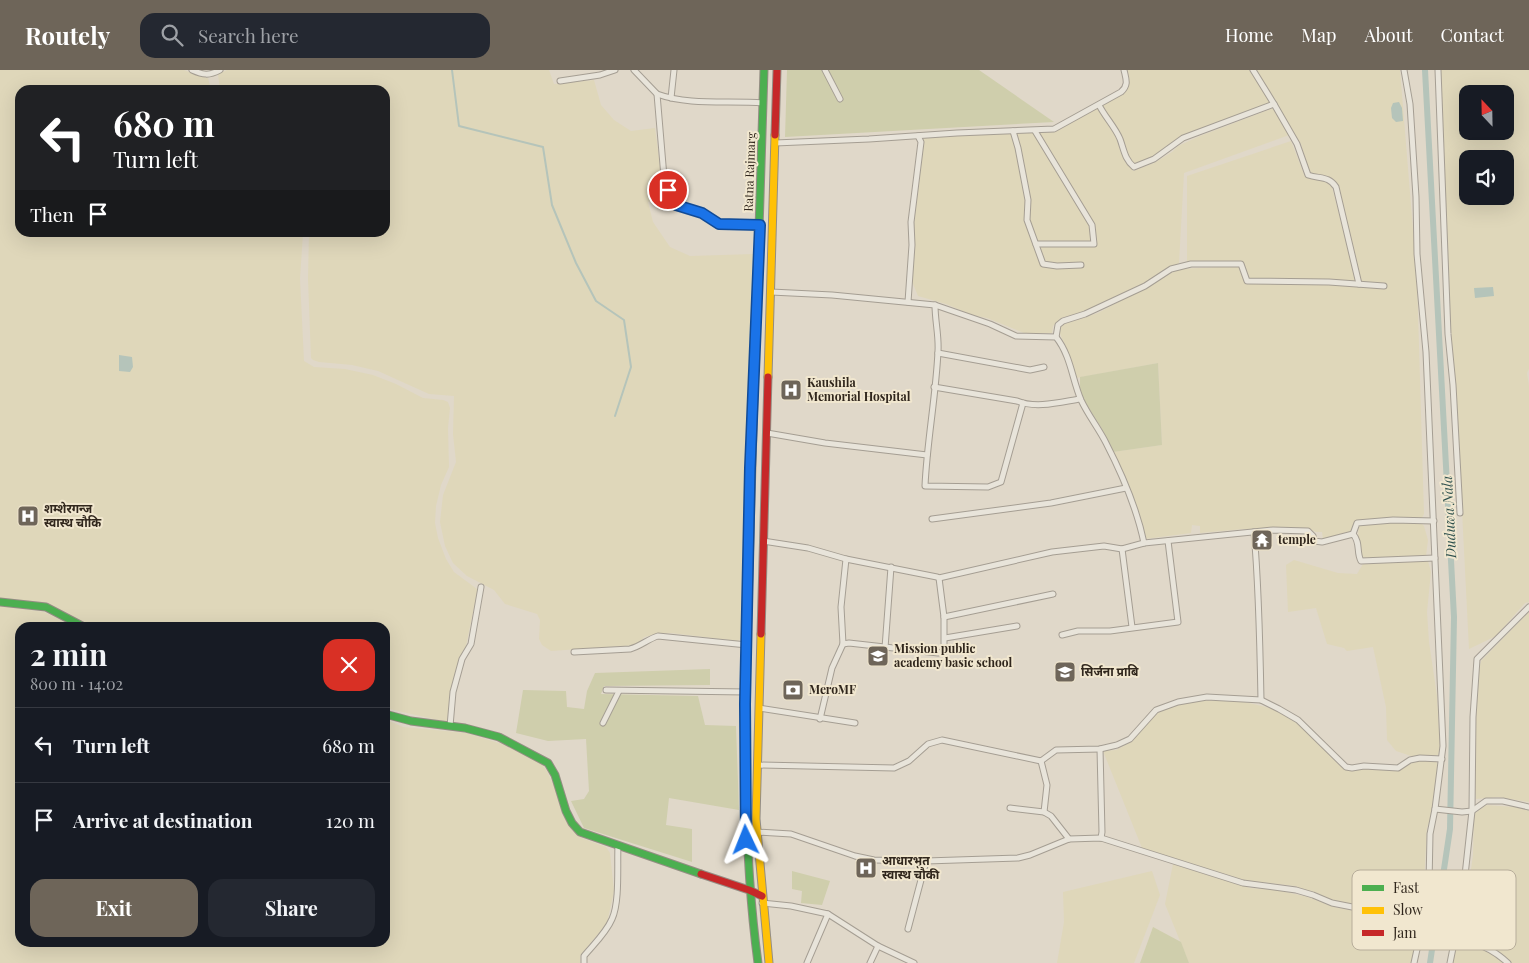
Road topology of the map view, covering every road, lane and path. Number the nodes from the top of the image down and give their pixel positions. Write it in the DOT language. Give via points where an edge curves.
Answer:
graph roads {
  1 [pos="192,70"];
  2 [pos="220,70"];
  3 [pos="615,70"];
  4 [pos="634,70"];
  5 [pos="674,70"];
  6 [pos="764,70"];
  7 [pos="777,70"];
  8 [pos="825,70"];
  9 [pos="1124,70"];
  10 [pos="1253,70"];
  11 [pos="1404,70"];
  12 [pos="1438,70"];
  13 [pos="560,81"];
  14 [pos="657,94"];
  15 [pos="671,98"];
  16 [pos="840,99"];
  17 [pos="763,103"];
  18 [pos="1274,104"];
  19 [pos="1099,105"];
  20 [pos="1013,131"];
  21 [pos="1035,131"];
  22 [pos="918,136"];
  23 [pos="775,143"];
  24 [pos="760,225"];
  25 [pos="1036,244"];
  26 [pos="1081,265"];
  27 [pos="1358,284"];
  28 [pos="1384,286"];
  29 [pos="771,292"];
  30 [pos="908,302"];
  31 [pos="935,305"];
  32 [pos="1056,337"];
  33 [pos="938,353"];
  34 [pos="1044,367"];
  35 [pos="934,387"];
  36 [pos="1080,399"];
  37 [pos="1023,403"];
  38 [pos="767,433"];
  39 [pos="927,455"];
  40 [pos="1126,488"];
  41 [pos="1460,513"];
  42 [pos="932,519"];
  43 [pos="1434,521"];
  44 [pos="1254,532"];
  45 [pos="1353,534"];
  46 [pos="764,541"];
  47 [pos="1168,541"];
  48 [pos="1144,543"];
  49 [pos="1122,549"];
  50 [pos="846,558"];
  51 [pos="1435,558"];
  52 [pos="891,567"];
  53 [pos="940,578"];
  54 [pos="481,587"];
  55 [pos="1053,594"];
  56 [pos="0,602"];
  57 [pos="1529,608"];
  58 [pos="944,617"];
  59 [pos="75,622"];
  60 [pos="1017,626"];
  61 [pos="1132,627"];
  62 [pos="1062,635"];
  63 [pos="945,638"];
  64 [pos="843,644"];
  65 [pos="746,645"];
  66 [pos="886,648"];
  67 [pos="574,652"];
  68 [pos="606,690"];
  69 [pos="619,691"];
  70 [pos="746,692"];
  71 [pos="1261,700"];
  72 [pos="758,708"];
  73 [pos="390,715"];
  74 [pos="820,718"];
  75 [pos="855,722"];
  76 [pos="603,723"];
  77 [pos="450,726"];
  78 [pos="1100,749"];
  79 [pos="1442,760"];
  80 [pos="1040,761"];
  81 [pos="757,765"];
  82 [pos="1529,807"];
  83 [pos="1010,808"];
  84 [pos="1435,809"];
  85 [pos="1472,811"];
  86 [pos="1044,812"];
  87 [pos="757,832"];
  88 [pos="1101,838"];
  89 [pos="1069,839"];
  90 [pos="618,845"];
  91 [pos="926,861"];
  92 [pos="1429,870"];
  93 [pos="1466,870"];
  94 [pos="749,890"];
  95 [pos="762,900"];
  96 [pos="1352,906"];
  97 [pos="828,914"];
  98 [pos="908,929"];
  99 [pos="878,946"];
  100 [pos="1417,950"];
  101 [pos="1452,950"];
  102 [pos="1491,950"];
  103 [pos="584,963"];
  104 [pos="758,963"];
  105 [pos="770,963"];
  106 [pos="807,963"];
  107 [pos="870,963"];
  108 [pos="914,963"];
  109 [pos="1414,963"];
  110 [pos="1450,963"];
  111 [pos="1508,963"];
  1 -- 2 [label="street" via="200,74"];
  3 -- 13 [label="street"];
  4 -- 14 [label="street"];
  5 -- 15 [label="street"];
  6 -- 17 [label="main road, Ratna Rajmarg"];
  7 -- 23 [label="main road, Ratna Rajmarg"];
  8 -- 16 [label="street"];
  9 -- 19 [label="street" via="1128,82 1125,88"];
  10 -- 18 [label="street"];
  11 -- 43 [label="street" via="1410,104"];
  12 -- 41 [label="street" via="1448,334"];
  14 -- 15 [label="street"];
  14 -- 24 [label="street" via="664,177 676,205 702,213 719,224"];
  15 -- 17 [label="street"];
  17 -- 24 [label="main road, Ratna Rajmarg"];
  18 -- 19 [label="street" via="1183,138 1154,159 1134,167"];
  18 -- 27 [label="street" via="1297,144 1308,175 1329,179 1336,187"];
  19 -- 21 [label="street" via="1054,129"];
  20 -- 21 [label="street"];
  20 -- 22 [label="street"];
  20 -- 25 [label="street" via="1028,200 1027,220"];
  21 -- 25 [label="street" via="1092,225 1094,244"];
  22 -- 23 [label="street"];
  22 -- 30 [label="street" via="921,142 911,222"];
  23 -- 29 [label="main road, Ratna Rajmarg"];
  24 -- 65 [label="main road, Ratna Rajmarg"];
  25 -- 26 [label="street" via="1043,264"];
  27 -- 28 [label="street"];
  27 -- 32 [label="street" via="1247,281 1241,264 1182,266 1170,269 1145,286 1085,314 1063,321 1058,325"];
  29 -- 30 [label="street"];
  29 -- 38 [label="main road, Ratna Rajmarg"];
  30 -- 31 [label="street"];
  31 -- 32 [label="street" via="1016,336"];
  31 -- 33 [label="street"];
  32 -- 36 [label="street" via="1067,353"];
  33 -- 34 [label="street" via="1030,370"];
  33 -- 35 [label="street"];
  35 -- 37 [label="street"];
  35 -- 39 [label="street"];
  36 -- 37 [label="street" via="1050,404"];
  36 -- 40 [label="street" via="1107,445"];
  37 -- 39 [label="street" via="1002,482 988,487 925,486"];
  38 -- 39 [label="street"];
  38 -- 46 [label="main road, Ratna Rajmarg"];
  40 -- 42 [label="street" via="1051,503"];
  40 -- 48 [label="street"];
  43 -- 45 [label="street" via="1357,523"];
  43 -- 51 [label="street"];
  44 -- 45 [label="street" via="1308,531 1314,541 1322,542"];
  44 -- 47 [label="street"];
  44 -- 71 [label="street" via="1259,585"];
  45 -- 51 [label="street" via="1358,540 1361,561"];
  46 -- 50 [label="street"];
  46 -- 72 [label="main road, Ratna Rajmarg"];
  47 -- 48 [label="street"];
  47 -- 61 [label="street" via="1178,622"];
  48 -- 49 [label="street"];
  49 -- 53 [label="street" via="1104,546 1052,552"];
  49 -- 61 [label="street"];
  50 -- 52 [label="street"];
  50 -- 64 [label="street" via="841,607"];
  51 -- 79 [label="street"];
  52 -- 53 [label="street"];
  52 -- 66 [label="street"];
  53 -- 58 [label="street"];
  54 -- 77 [label="street" via="471,644 462,659 453,692"];
  55 -- 58 [label="street"];
  56 -- 59 [label="main road" via="46,607"];
  57 -- 85 [label="street" via="1477,659"];
  58 -- 63 [label="street"];
  60 -- 63 [label="street"];
  61 -- 62 [label="street"];
  63 -- 66 [label="street" via="944,652"];
  64 -- 66 [label="street"];
  64 -- 74 [label="street" via="832,668"];
  65 -- 67 [label="street" via="658,636 630,649"];
  65 -- 70 [label="main road, Ratna Rajmarg"];
  68 -- 69 [label="street"];
  69 -- 70 [label="street"];
  69 -- 76 [label="street"];
  70 -- 94 [label="main road, Ratna Rajmarg" via="745,823"];
  71 -- 78 [label="street" via="1207,697 1178,702 1156,710 1130,739"];
  71 -- 79 [label="street" via="1298,720 1346,767 1398,768 1420,758"];
  72 -- 74 [label="street"];
  72 -- 81 [label="main road, Ratna Rajmarg"];
  73 -- 77 [label="main road"];
  74 -- 75 [label="street"];
  77 -- 90 [label="main road" via="499,737 548,763 572,823 580,832"];
  78 -- 80 [label="street" via="1056,750"];
  78 -- 88 [label="street"];
  79 -- 84 [label="street"];
  80 -- 81 [label="street" via="942,740 928,744 909,762 894,768"];
  80 -- 86 [label="street" via="1047,785"];
  81 -- 87 [label="main road, Ratna Rajmarg"];
  82 -- 85 [label="street" via="1486,800"];
  83 -- 86 [label="street"];
  84 -- 85 [label="street"];
  84 -- 92 [label="street" via="1430,834"];
  85 -- 93 [label="street"];
  86 -- 89 [label="street"];
  87 -- 91 [label="street" via="791,834 874,860"];
  87 -- 95 [label="main road, Ratna Rajmarg"];
  88 -- 89 [label="street"];
  88 -- 96 [label="street" via="1243,883 1296,890"];
  89 -- 91 [label="street" via="1018,858"];
  90 -- 94 [label="main road"];
  90 -- 103 [label="street" via="618,884 613,917 584,956"];
  91 -- 98 [label="street"];
  94 -- 95 [label="main road"];
  94 -- 104 [label="main road, Ratna Rajmarg"];
  95 -- 97 [label="street"];
  95 -- 105 [label="main road, Ratna Rajmarg"];
  97 -- 99 [label="street"];
  97 -- 106 [label="street"];
  99 -- 107 [label="street"];
  99 -- 108 [label="street"];
  100 -- 109 [label="street"];
  101 -- 110 [label="street"];
  102 -- 111 [label="street"];
}
